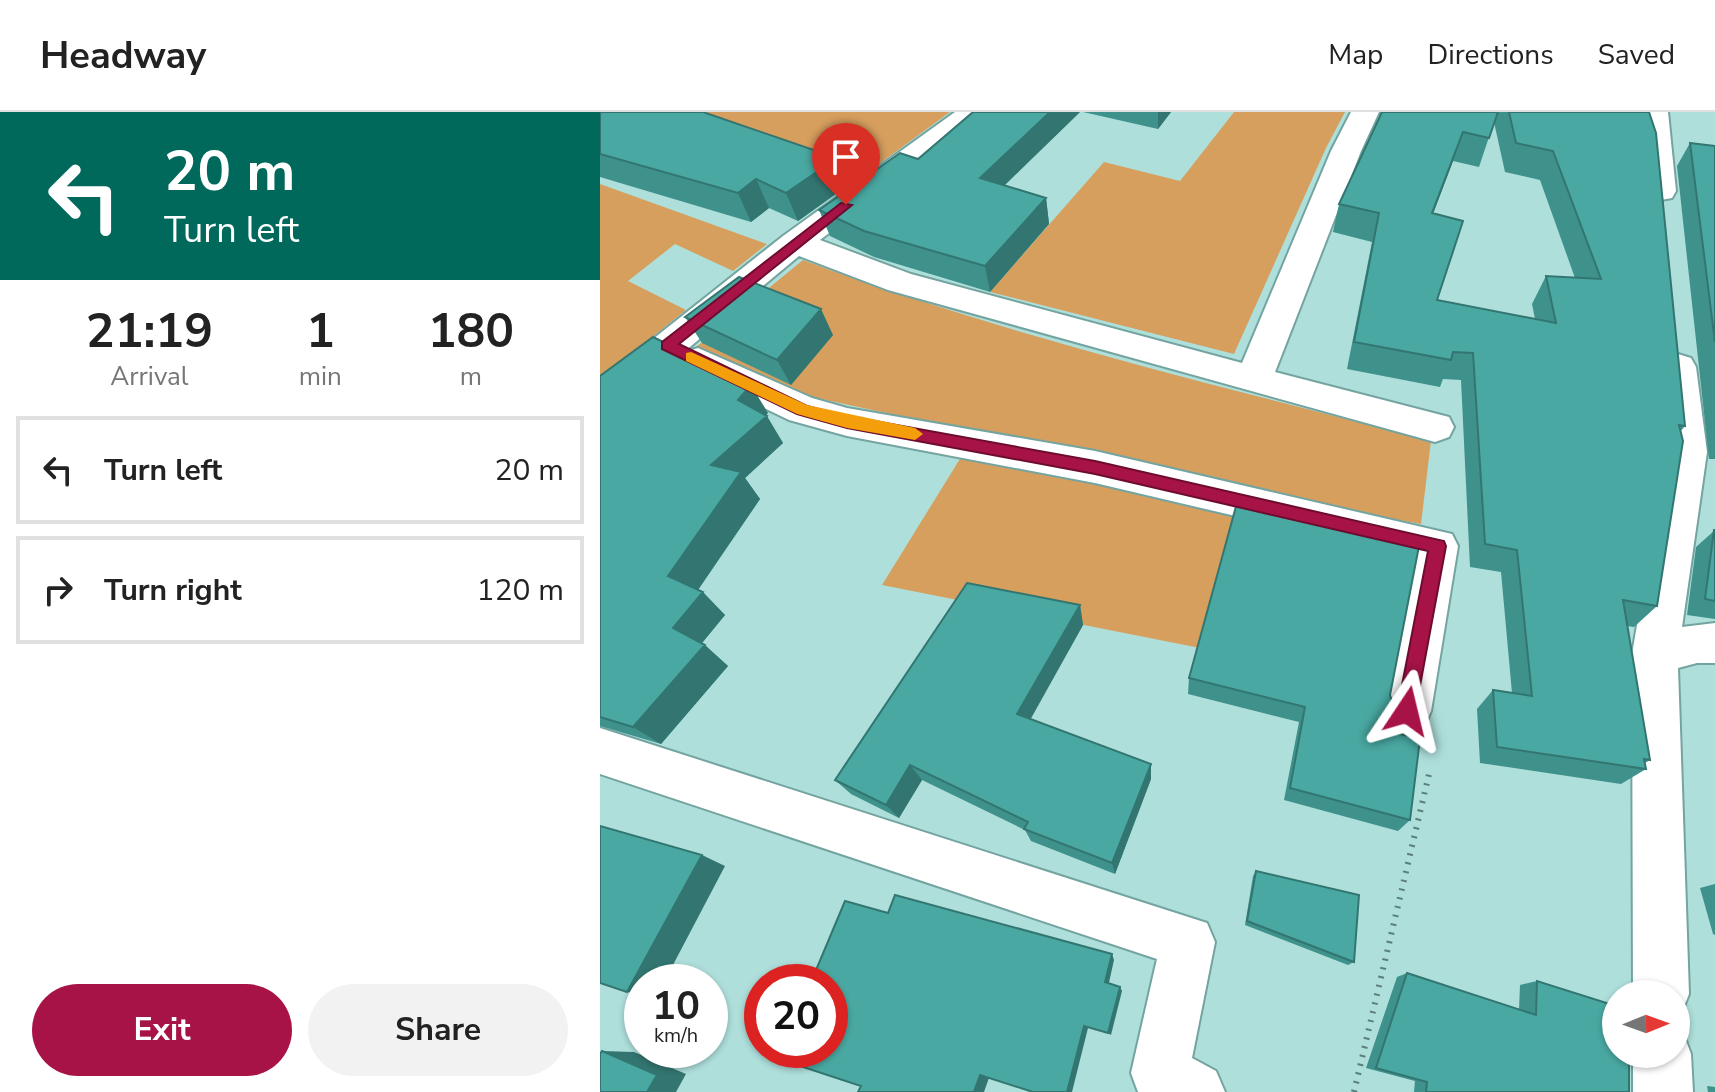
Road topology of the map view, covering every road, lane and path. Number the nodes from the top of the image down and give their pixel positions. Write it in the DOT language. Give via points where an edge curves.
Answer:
graph roads {
  1 [pos="973,112"];
  2 [pos="1365,112"];
  3 [pos="1654,112"];
  4 [pos="1666,236"];
  5 [pos="795,243"];
  6 [pos="1675,328"];
  7 [pos="668,345"];
  8 [pos="1253,380"];
  9 [pos="600,401"];
  10 [pos="1435,427"];
  11 [pos="1715,643"];
  12 [pos="1655,654"];
  13 [pos="1407,711"];
  14 [pos="600,751"];
  15 [pos="1430,770"];
  16 [pos="1661,980"];
  17 [pos="1662,1068"];
  18 [pos="1195,1092"];
  19 [pos="1354,1092"];
  20 [pos="1663,1092"];
  1 -- 5 [label="street"];
  2 -- 8 [label="street"];
  3 -- 4 [label="street"];
  5 -- 7 [label="street"];
  5 -- 8 [label="street" via="900,282"];
  6 -- 12 [label="street" via="1687,452"];
  7 -- 9 [label="street"];
  7 -- 13 [label="street" via="802,410 847,422 1095,467 1437,546"];
  8 -- 10 [label="street"];
  11 -- 12 [label="street"];
  12 -- 16 [label="street"];
  14 -- 18 [label="street" via="1188,942 1160,1073"];
  15 -- 19 [label="path"];
  17 -- 20 [label="street"];
}
